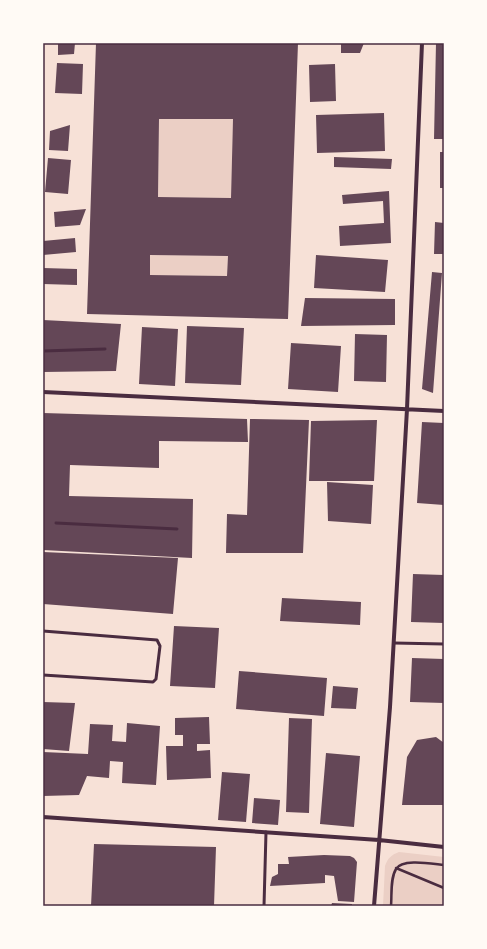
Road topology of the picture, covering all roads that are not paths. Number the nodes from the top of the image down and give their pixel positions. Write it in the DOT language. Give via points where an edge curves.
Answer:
graph roads {
  1 [pos="422,43"];
  2 [pos="105,349"];
  3 [pos="43,351"];
  4 [pos="43,392"];
  5 [pos="407,409"];
  6 [pos="444,411"];
  7 [pos="56,523"];
  8 [pos="177,529"];
  9 [pos="43,631"];
  10 [pos="394,643"];
  11 [pos="444,644"];
  12 [pos="43,675"];
  13 [pos="43,817"];
  14 [pos="266,832"];
  15 [pos="379,840"];
  16 [pos="444,847"];
  17 [pos="264,906"];
  18 [pos="374,906"];
  1 -- 5 [label="street"];
  2 -- 3 [label="lane"];
  4 -- 5 [label="street"];
  5 -- 6 [label="street"];
  5 -- 10 [label="street"];
  7 -- 8 [label="lane"];
  9 -- 12 [label="lane" via="157,640 160,646 156,678 153,682"];
  10 -- 11 [label="lane"];
  10 -- 15 [label="street"];
  13 -- 14 [label="street"];
  14 -- 15 [label="street"];
  14 -- 17 [label="lane"];
  15 -- 16 [label="street"];
  15 -- 18 [label="street"];
}
